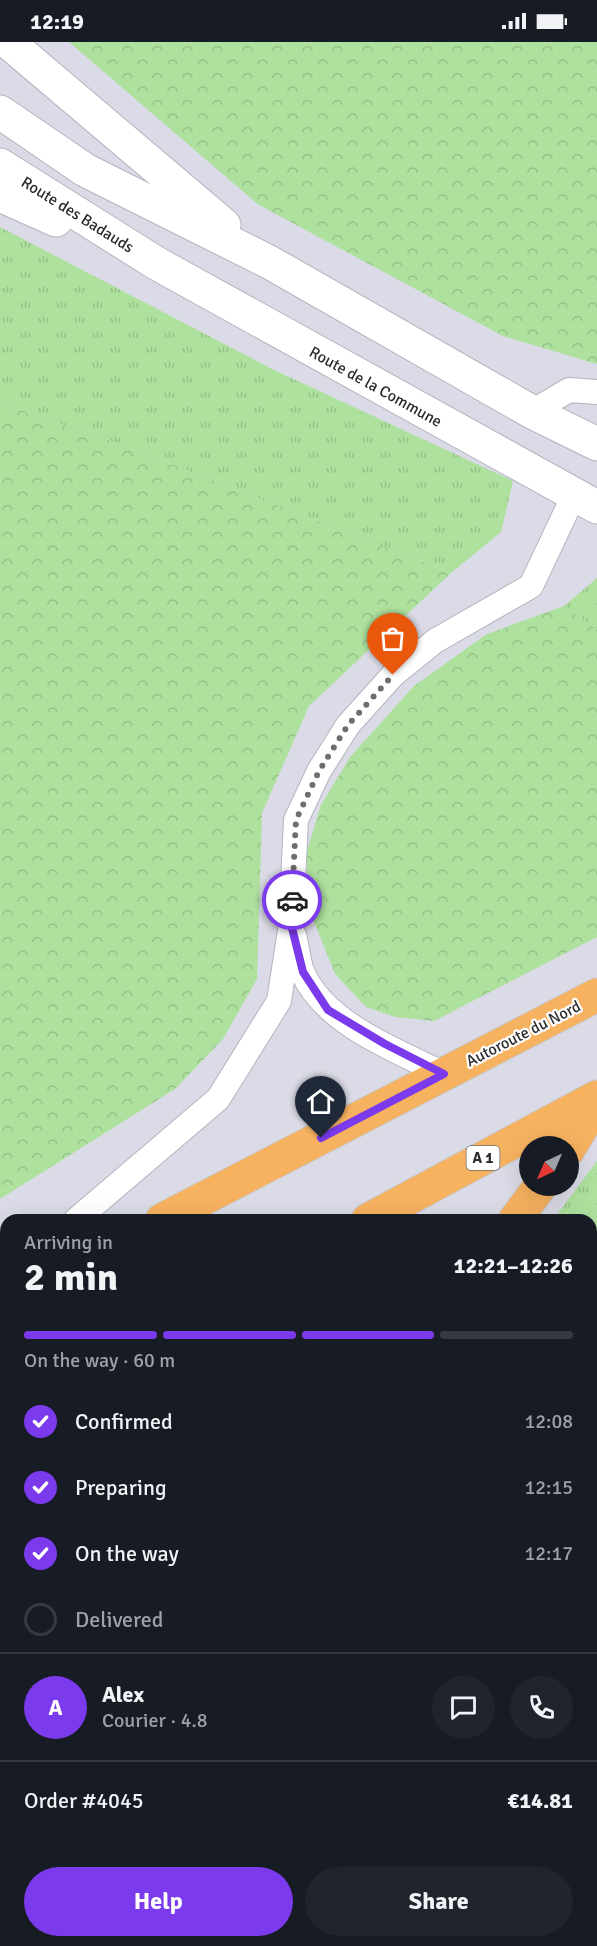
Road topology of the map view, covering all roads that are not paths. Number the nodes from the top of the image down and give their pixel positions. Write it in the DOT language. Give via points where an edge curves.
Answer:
graph roads {
  1 [pos="8,42"];
  2 [pos="0,112"];
  3 [pos="0,165"];
  4 [pos="0,195"];
  5 [pos="269,262"];
  6 [pos="156,264"];
  7 [pos="597,392"];
  8 [pos="532,412"];
  9 [pos="597,444"];
  10 [pos="585,501"];
  11 [pos="291,924"];
  12 [pos="597,995"];
  13 [pos="444,1074"];
  14 [pos="597,1096"];
  15 [pos="597,1102"];
  16 [pos="576,1136"];
  17 [pos="534,1196"];
  18 [pos="83,1214"];
  19 [pos="174,1214"];
  20 [pos="379,1214"];
  21 [pos="520,1214"];
  1 -- 5 [label="main road"];
  2 -- 5 [label="main road" via="85,170"];
  3 -- 6 [label="main road, Route des Badauds"];
  4 -- 6 [label="main road"];
  5 -- 8 [label="main road"];
  6 -- 10 [label="main road, Route de la Commune"];
  7 -- 8 [label="lane" via="569,390"];
  8 -- 9 [label="main road"];
  10 -- 11 [label="lane" via="531,586 435,641 393,675 348,725 319,771 296,820"];
  11 -- 13 [label="lane" via="303,972 328,1010"];
  11 -- 18 [label="lane" via="279,1001 218,1099"];
  12 -- 13 [label="highway, Autoroute du Nord"];
  13 -- 19 [label="highway, Autoroute du Nord"];
  14 -- 20 [label="highway, A 1"];
  15 -- 16 [label="highway"];
  17 -- 21 [label="highway"];
}
